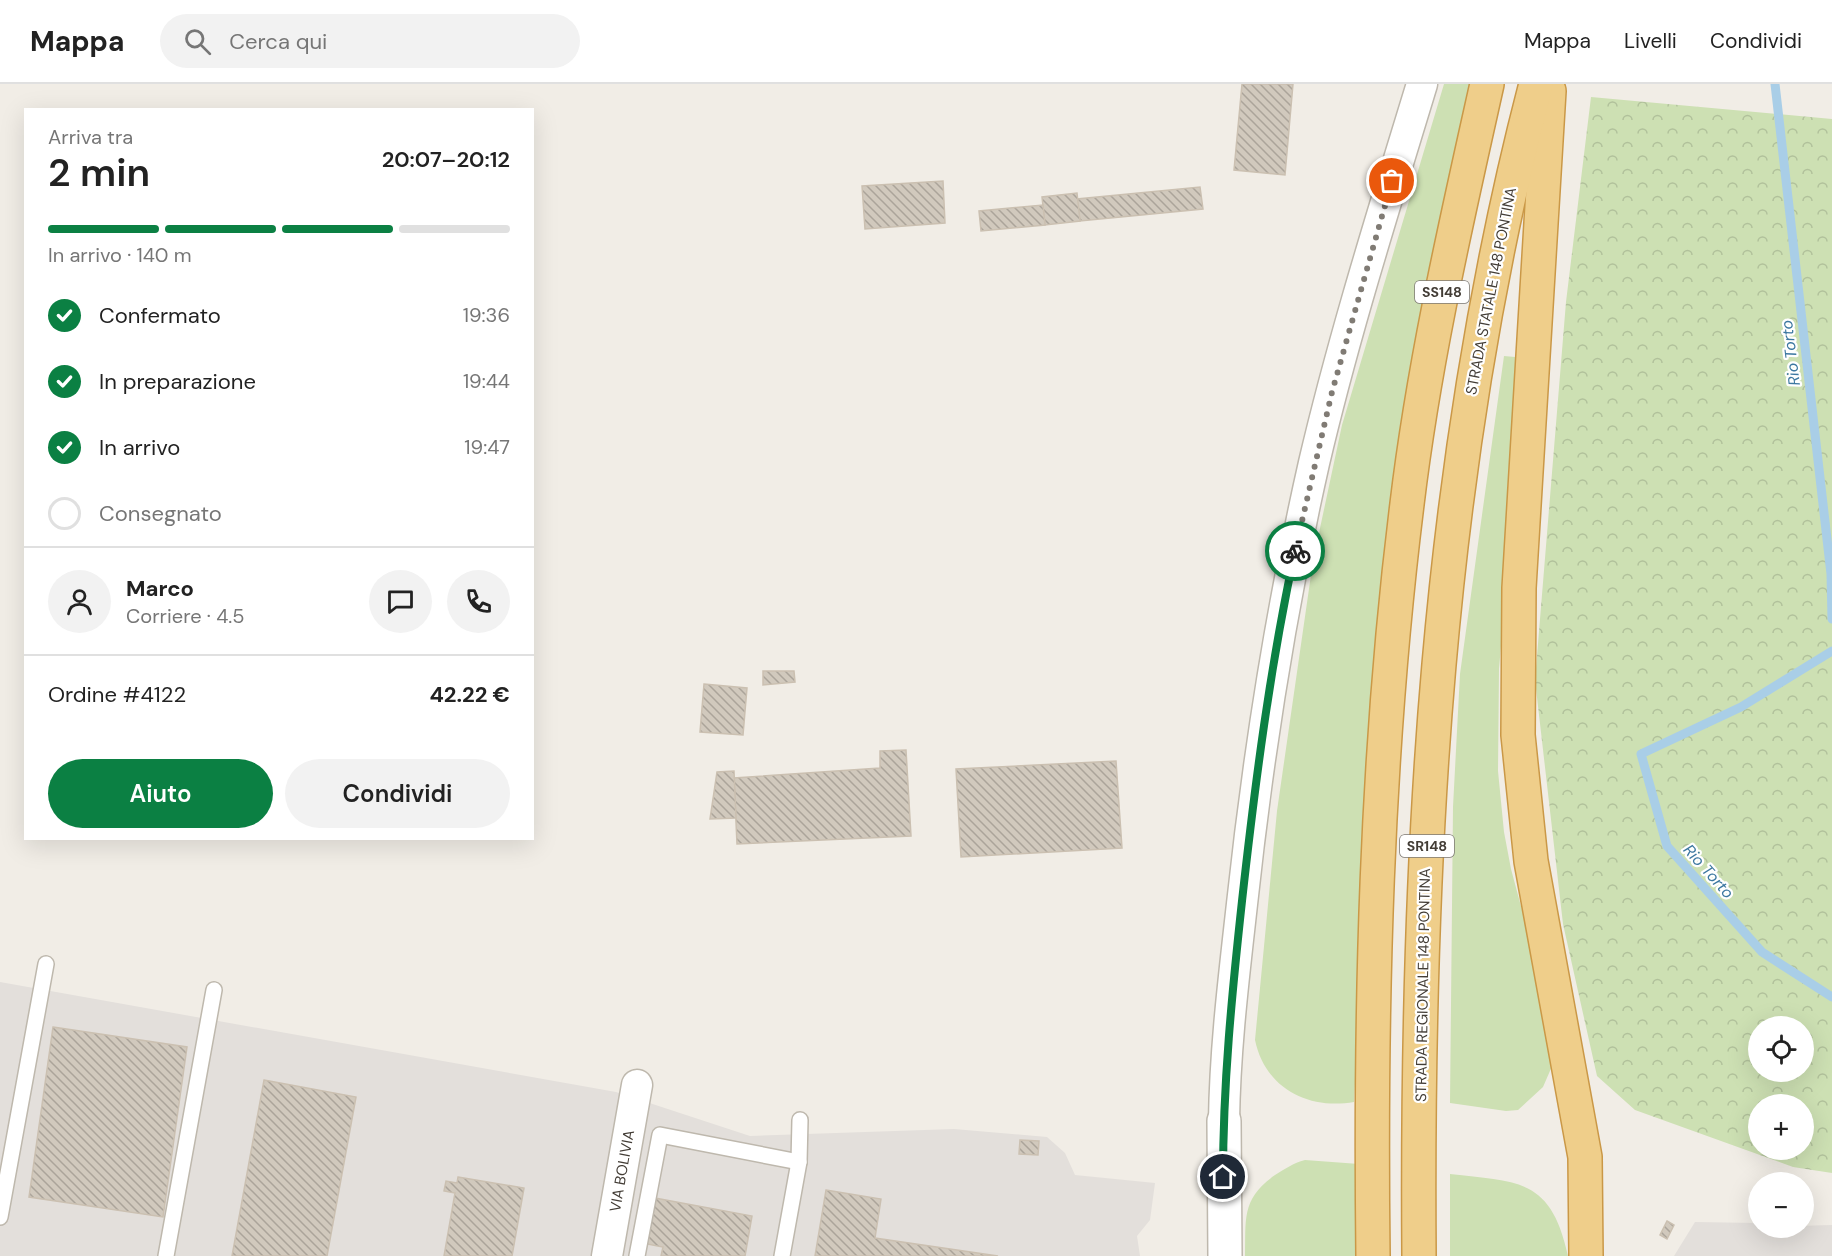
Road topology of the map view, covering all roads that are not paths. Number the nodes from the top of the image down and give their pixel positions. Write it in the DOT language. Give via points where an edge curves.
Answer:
graph roads {
  1 [pos="1422,84"];
  2 [pos="1487,84"];
  3 [pos="1536,84"];
  4 [pos="1549,84"];
  5 [pos="1456,499"];
  6 [pos="1407,502"];
  7 [pos="46,964"];
  8 [pos="214,990"];
  9 [pos="637,1085"];
  10 [pos="800,1120"];
  11 [pos="1224,1121"];
  12 [pos="799,1162"];
  13 [pos="0,1217"];
  14 [pos="166,1256"];
  15 [pos="607,1256"];
  16 [pos="637,1256"];
  17 [pos="782,1256"];
  18 [pos="1225,1256"];
  19 [pos="1373,1256"];
  20 [pos="1419,1256"];
  21 [pos="1586,1256"];
  1 -- 11 [label="street" via="1331,398 1287,593 1253,806 1228,1031"];
  2 -- 6 [label="highway, SS148" via="1437,321"];
  3 -- 5 [label="highway, STRADA STATALE 148 PONTINA / SS148" via="1497,250"];
  4 -- 21 [label="highway" via="1519,588 1517,706 1531,861 1584,1157"];
  5 -- 20 [label="highway, STRADA REGIONALE 148 PONTINA / SR148" via="1431,745"];
  6 -- 19 [label="highway, SR148" via="1378,856"];
  7 -- 13 [label="lane"];
  8 -- 14 [label="lane"];
  9 -- 15 [label="street, VIA BOLIVIA"];
  10 -- 12 [label="lane"];
  11 -- 18 [label="street"];
  12 -- 16 [label="lane" via="660,1135"];
  12 -- 17 [label="lane"];
}
